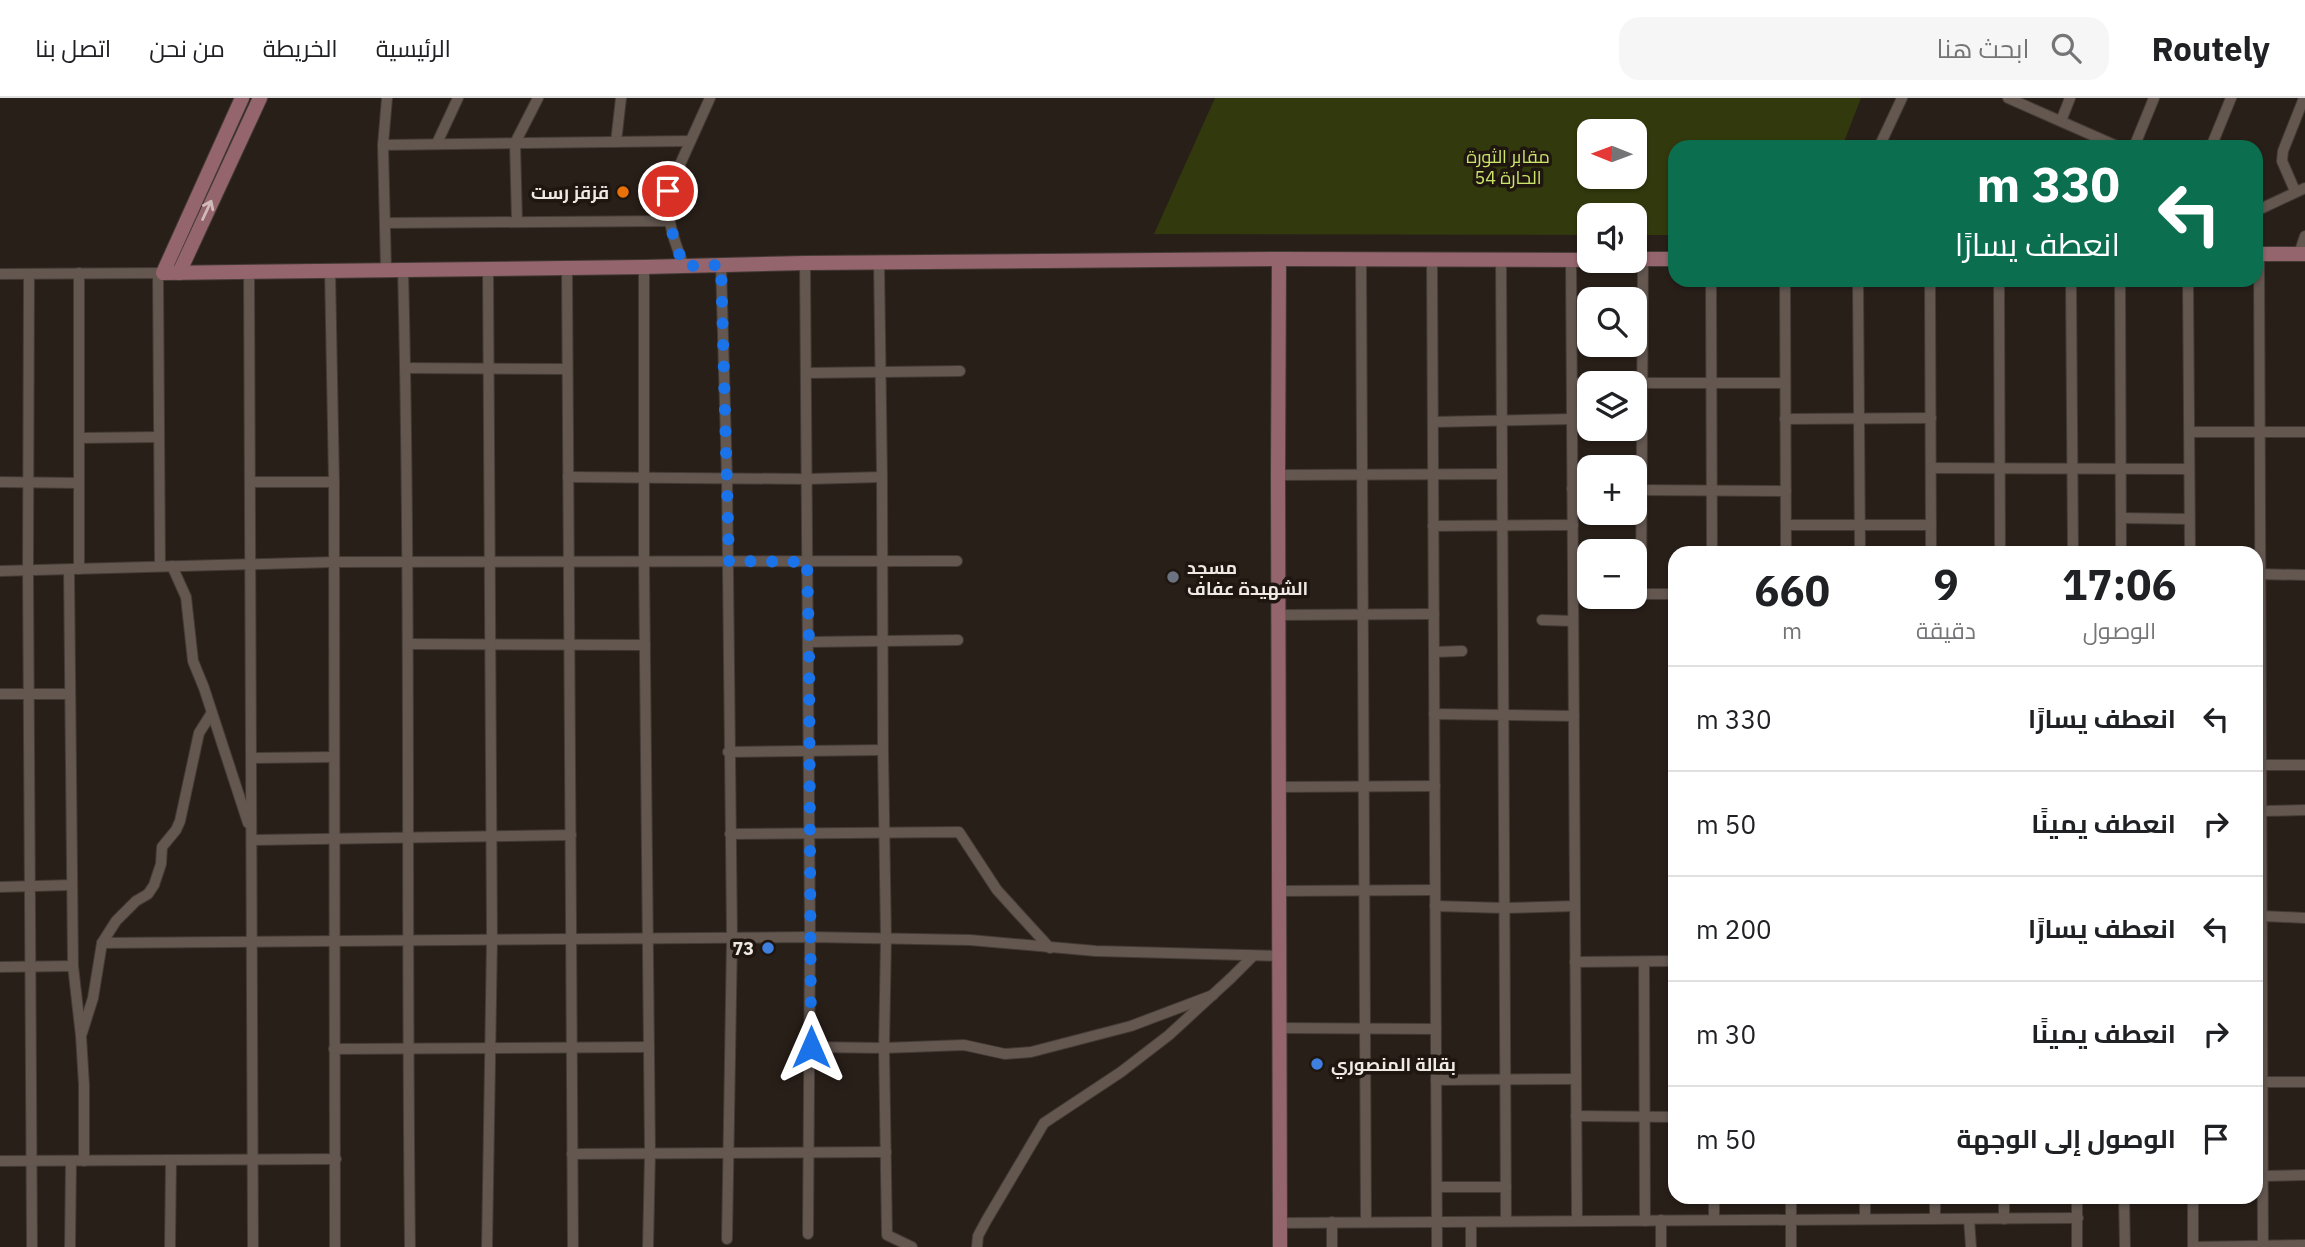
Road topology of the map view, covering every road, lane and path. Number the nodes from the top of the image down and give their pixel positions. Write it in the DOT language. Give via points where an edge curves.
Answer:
graph roads {
  1 [pos="242,98"];
  2 [pos="260,98"];
  3 [pos="387,98"];
  4 [pos="458,98"];
  5 [pos="537,98"];
  6 [pos="709,98"];
  7 [pos="1902,98"];
  8 [pos="2008,98"];
  9 [pos="2070,98"];
  10 [pos="2154,98"];
  11 [pos="2231,98"];
  12 [pos="2304,98"];
  13 [pos="620,99"];
  14 [pos="2061,121"];
  15 [pos="1882,140"];
  16 [pos="2103,140"];
  17 [pos="2137,140"];
  18 [pos="2214,140"];
  19 [pos="690,141"];
  20 [pos="616,142"];
  21 [pos="514,143"];
  22 [pos="437,144"];
  23 [pos="383,145"];
  24 [pos="2300,189"];
  25 [pos="2263,208"];
  26 [pos="517,221"];
  27 [pos="669,221"];
  28 [pos="385,223"];
  29 [pos="2305,236"];
  30 [pos="2263,254"];
  31 [pos="2302,254"];
  32 [pos="1279,259"];
  33 [pos="1361,259"];
  34 [pos="1502,259"];
  35 [pos="1647,259"];
  36 [pos="1668,259"];
  37 [pos="1432,260"];
  38 [pos="1571,260"];
  39 [pos="1577,260"];
  40 [pos="879,262"];
  41 [pos="805,263"];
  42 [pos="721,265"];
  43 [pos="684,266"];
  44 [pos="644,267"];
  45 [pos="488,268"];
  46 [pos="567,268"];
  47 [pos="386,269"];
  48 [pos="403,269"];
  49 [pos="330,270"];
  50 [pos="249,271"];
  51 [pos="179,272"];
  52 [pos="79,273"];
  53 [pos="160,273"];
  54 [pos="1639,273"];
  55 [pos="0,274"];
  56 [pos="29,274"];
  57 [pos="1711,287"];
  58 [pos="1784,287"];
  59 [pos="1858,287"];
  60 [pos="1930,287"];
  61 [pos="1999,287"];
  62 [pos="2071,287"];
  63 [pos="2120,287"];
  64 [pos="2189,287"];
  65 [pos="2258,287"];
  66 [pos="405,368"];
  67 [pos="568,369"];
  68 [pos="489,370"];
  69 [pos="879,371"];
  70 [pos="960,371"];
  71 [pos="1638,371"];
  72 [pos="806,373"];
  73 [pos="1572,383"];
  74 [pos="1577,383"];
  75 [pos="1785,383"];
  76 [pos="1647,384"];
  77 [pos="1712,384"];
  78 [pos="1859,418"];
  79 [pos="1931,418"];
  80 [pos="1572,419"];
  81 [pos="1785,419"];
  82 [pos="1502,420"];
  83 [pos="1433,422"];
  84 [pos="2190,432"];
  85 [pos="2260,432"];
  86 [pos="2305,432"];
  87 [pos="159,437"];
  88 [pos="79,438"];
  89 [pos="1931,468"];
  90 [pos="2000,468"];
  91 [pos="2073,469"];
  92 [pos="2120,469"];
  93 [pos="2189,469"];
  94 [pos="1362,474"];
  95 [pos="1433,474"];
  96 [pos="1502,474"];
  97 [pos="1278,475"];
  98 [pos="568,477"];
  99 [pos="882,477"];
  100 [pos="645,479"];
  101 [pos="727,479"];
  102 [pos="807,479"];
  103 [pos="0,482"];
  104 [pos="28,482"];
  105 [pos="250,482"];
  106 [pos="334,482"];
  107 [pos="79,483"];
  108 [pos="1572,489"];
  109 [pos="1577,489"];
  110 [pos="1713,489"];
  111 [pos="1647,490"];
  112 [pos="1786,491"];
  113 [pos="2121,519"];
  114 [pos="2189,519"];
  115 [pos="1860,524"];
  116 [pos="1503,525"];
  117 [pos="1573,525"];
  118 [pos="1786,525"];
  119 [pos="1931,525"];
  120 [pos="1433,526"];
  121 [pos="1712,546"];
  122 [pos="1786,546"];
  123 [pos="1860,546"];
  124 [pos="1931,546"];
  125 [pos="2000,546"];
  126 [pos="2073,546"];
  127 [pos="2121,546"];
  128 [pos="2190,546"];
  129 [pos="2258,546"];
  130 [pos="408,561"];
  131 [pos="490,561"];
  132 [pos="729,561"];
  133 [pos="883,561"];
  134 [pos="957,561"];
  135 [pos="334,562"];
  136 [pos="569,562"];
  137 [pos="644,562"];
  138 [pos="807,562"];
  139 [pos="250,564"];
  140 [pos="166,566"];
  141 [pos="74,570"];
  142 [pos="0,571"];
  143 [pos="28,571"];
  144 [pos="2263,574"];
  145 [pos="2305,575"];
  146 [pos="1573,593"];
  147 [pos="1577,593"];
  148 [pos="1647,594"];
  149 [pos="1668,594"];
  150 [pos="1434,614"];
  151 [pos="1279,615"];
  152 [pos="1363,615"];
  153 [pos="1542,621"];
  154 [pos="1573,621"];
  155 [pos="882,640"];
  156 [pos="958,640"];
  157 [pos="809,642"];
  158 [pos="409,644"];
  159 [pos="491,644"];
  160 [pos="569,644"];
  161 [pos="645,645"];
  162 [pos="1462,651"];
  163 [pos="1434,652"];
  164 [pos="0,694"];
  165 [pos="71,694"];
  166 [pos="29,695"];
  167 [pos="211,714"];
  168 [pos="1434,714"];
  169 [pos="1503,716"];
  170 [pos="1574,716"];
  171 [pos="883,750"];
  172 [pos="809,751"];
  173 [pos="728,752"];
  174 [pos="334,757"];
  175 [pos="251,758"];
  176 [pos="2263,765"];
  177 [pos="2305,765"];
  178 [pos="1435,786"];
  179 [pos="1279,787"];
  180 [pos="1364,787"];
  181 [pos="2305,810"];
  182 [pos="2263,811"];
  183 [pos="809,833"];
  184 [pos="885,833"];
  185 [pos="730,834"];
  186 [pos="571,835"];
  187 [pos="252,836"];
  188 [pos="491,836"];
  189 [pos="409,837"];
  190 [pos="334,838"];
  191 [pos="72,885"];
  192 [pos="29,886"];
  193 [pos="0,887"];
  194 [pos="1365,890"];
  195 [pos="1435,890"];
  196 [pos="1279,891"];
  197 [pos="1436,906"];
  198 [pos="1575,906"];
  199 [pos="1504,908"];
  200 [pos="2263,916"];
  201 [pos="2305,918"];
  202 [pos="810,937"];
  203 [pos="732,938"];
  204 [pos="409,939"];
  205 [pos="492,939"];
  206 [pos="886,939"];
  207 [pos="334,940"];
  208 [pos="571,940"];
  209 [pos="649,940"];
  210 [pos="253,941"];
  211 [pos="102,943"];
  212 [pos="1051,948"];
  213 [pos="1280,956"];
  214 [pos="1252,957"];
  215 [pos="1644,961"];
  216 [pos="1668,961"];
  217 [pos="1575,962"];
  218 [pos="31,966"];
  219 [pos="73,966"];
  220 [pos="0,967"];
  221 [pos="1213,995"];
  222 [pos="1280,1028"];
  223 [pos="1365,1028"];
  224 [pos="1436,1029"];
  225 [pos="81,1036"];
  226 [pos="649,1047"];
  227 [pos="811,1047"];
  228 [pos="572,1048"];
  229 [pos="884,1048"];
  230 [pos="334,1049"];
  231 [pos="407,1049"];
  232 [pos="491,1049"];
  233 [pos="1576,1079"];
  234 [pos="1436,1080"];
  235 [pos="1505,1081"];
  236 [pos="2263,1082"];
  237 [pos="2305,1082"];
  238 [pos="1576,1116"];
  239 [pos="1645,1116"];
  240 [pos="1668,1116"];
  241 [pos="886,1152"];
  242 [pos="650,1153"];
  243 [pos="808,1153"];
  244 [pos="572,1154"];
  245 [pos="730,1154"];
  246 [pos="335,1158"];
  247 [pos="171,1160"];
  248 [pos="254,1160"];
  249 [pos="0,1161"];
  250 [pos="33,1161"];
  251 [pos="71,1161"];
  252 [pos="84,1161"];
  253 [pos="2305,1175"];
  254 [pos="2263,1176"];
  255 [pos="1506,1186"];
  256 [pos="1437,1187"];
  257 [pos="1714,1204"];
  258 [pos="1791,1204"];
  259 [pos="1865,1204"];
  260 [pos="1935,1204"];
  261 [pos="2004,1204"];
  262 [pos="2077,1204"];
  263 [pos="2124,1204"];
  264 [pos="2193,1204"];
  265 [pos="2078,1218"];
  266 [pos="1865,1219"];
  267 [pos="1935,1219"];
  268 [pos="1969,1219"];
  269 [pos="2004,1219"];
  270 [pos="1661,1220"];
  271 [pos="1714,1220"];
  272 [pos="1791,1220"];
  273 [pos="1577,1221"];
  274 [pos="1645,1221"];
  275 [pos="1366,1222"];
  276 [pos="1437,1222"];
  277 [pos="1471,1222"];
  278 [pos="1506,1222"];
  279 [pos="1280,1223"];
  280 [pos="1332,1223"];
  281 [pos="808,1234"];
  282 [pos="727,1239"];
  283 [pos="2305,1245"];
  284 [pos="32,1247"];
  285 [pos="70,1247"];
  286 [pos="170,1247"];
  287 [pos="253,1247"];
  288 [pos="335,1247"];
  289 [pos="410,1247"];
  290 [pos="487,1247"];
  291 [pos="573,1247"];
  292 [pos="648,1247"];
  293 [pos="912,1247"];
  294 [pos="976,1247"];
  295 [pos="1280,1247"];
  296 [pos="1332,1247"];
  297 [pos="1437,1247"];
  298 [pos="1471,1247"];
  299 [pos="1661,1247"];
  300 [pos="1791,1247"];
  301 [pos="1971,1247"];
  302 [pos="2077,1247"];
  303 [pos="2125,1247"];
  304 [pos="2193,1247"];
  305 [pos="2263,1247"];
  1 -- 53 [label="main road"];
  51 -- 2 [label="main road, one-way"];
  3 -- 23 [label="street"];
  4 -- 22 [label="street"];
  5 -- 21 [label="street"];
  6 -- 19 [label="street"];
  7 -- 15 [label="street"];
  8 -- 14 [label="street"];
  9 -- 14 [label="street"];
  10 -- 17 [label="street"];
  11 -- 18 [label="street"];
  12 -- 24 [label="street" via="2282,161"];
  13 -- 20 [label="street"];
  14 -- 16 [label="street"];
  19 -- 20 [label="street"];
  19 -- 27 [label="street" via="668,191"];
  20 -- 21 [label="street"];
  21 -- 22 [label="street"];
  21 -- 26 [label="street"];
  22 -- 23 [label="street"];
  23 -- 28 [label="street"];
  24 -- 25 [label="street"];
  26 -- 27 [label="street"];
  26 -- 28 [label="street"];
  27 -- 43 [label="street"];
  28 -- 47 [label="street"];
  29 -- 31 [label="street"];
  30 -- 31 [label="main road"];
  32 -- 33 [label="main road"];
  32 -- 40 [label="main road"];
  32 -- 97 [label="main road"];
  33 -- 37 [label="main road"];
  33 -- 94 [label="street"];
  34 -- 37 [label="main road"];
  34 -- 38 [label="main road"];
  34 -- 82 [label="street"];
  35 -- 36 [label="main road"];
  37 -- 83 [label="street"];
  38 -- 39 [label="main road"];
  38 -- 73 [label="street"];
  40 -- 41 [label="main road"];
  40 -- 69 [label="street"];
  41 -- 42 [label="main road"];
  41 -- 72 [label="street"];
  42 -- 43 [label="main road"];
  42 -- 101 [label="street"];
  43 -- 44 [label="main road"];
  44 -- 46 [label="main road"];
  44 -- 100 [label="street"];
  45 -- 46 [label="main road"];
  45 -- 48 [label="main road"];
  45 -- 68 [label="street"];
  46 -- 67 [label="street"];
  47 -- 48 [label="main road"];
  47 -- 49 [label="main road"];
  48 -- 66 [label="street"];
  49 -- 50 [label="main road"];
  49 -- 106 [label="street"];
  50 -- 51 [label="main road"];
  50 -- 105 [label="street"];
  51 -- 53 [label="main road"];
  52 -- 53 [label="street"];
  52 -- 56 [label="street"];
  52 -- 88 [label="street"];
  53 -- 87 [label="street"];
  54 -- 71 [label="street"];
  55 -- 56 [label="street"];
  56 -- 104 [label="street"];
  57 -- 77 [label="street"];
  58 -- 75 [label="street"];
  59 -- 78 [label="street"];
  60 -- 79 [label="street"];
  61 -- 90 [label="street"];
  62 -- 91 [label="street"];
  63 -- 92 [label="street"];
  64 -- 84 [label="street"];
  65 -- 85 [label="street"];
  66 -- 68 [label="street"];
  66 -- 130 [label="street"];
  67 -- 68 [label="street"];
  67 -- 98 [label="street"];
  68 -- 131 [label="street"];
  69 -- 70 [label="street"];
  69 -- 72 [label="street"];
  69 -- 99 [label="street"];
  72 -- 102 [label="street"];
  73 -- 74 [label="street"];
  73 -- 80 [label="street"];
  75 -- 77 [label="street"];
  75 -- 81 [label="street"];
  76 -- 77 [label="street"];
  77 -- 110 [label="street"];
  78 -- 79 [label="street"];
  78 -- 81 [label="street"];
  78 -- 115 [label="street"];
  79 -- 89 [label="street"];
  80 -- 82 [label="street"];
  80 -- 108 [label="street"];
  81 -- 112 [label="street"];
  82 -- 83 [label="street"];
  82 -- 96 [label="street"];
  83 -- 95 [label="street"];
  84 -- 85 [label="street"];
  84 -- 93 [label="street"];
  85 -- 86 [label="street"];
  85 -- 129 [label="street"];
  87 -- 88 [label="street"];
  87 -- 140 [label="street"];
  88 -- 107 [label="street"];
  89 -- 90 [label="street"];
  89 -- 119 [label="street"];
  90 -- 91 [label="street"];
  90 -- 125 [label="street"];
  91 -- 92 [label="street"];
  91 -- 126 [label="street"];
  92 -- 93 [label="street"];
  92 -- 113 [label="street"];
  93 -- 114 [label="street"];
  94 -- 95 [label="street"];
  94 -- 97 [label="street"];
  94 -- 152 [label="street"];
  95 -- 96 [label="street"];
  95 -- 120 [label="street"];
  96 -- 116 [label="street"];
  97 -- 151 [label="main road"];
  98 -- 100 [label="street"];
  98 -- 136 [label="street"];
  99 -- 102 [label="street"];
  99 -- 133 [label="street"];
  100 -- 101 [label="street"];
  100 -- 137 [label="street"];
  101 -- 102 [label="street"];
  101 -- 132 [label="street"];
  102 -- 138 [label="street"];
  103 -- 104 [label="street"];
  104 -- 107 [label="street"];
  104 -- 143 [label="street"];
  105 -- 106 [label="street"];
  105 -- 139 [label="street"];
  106 -- 135 [label="street"];
  107 -- 141 [label="street"];
  108 -- 109 [label="street"];
  108 -- 117 [label="street"];
  110 -- 111 [label="street"];
  110 -- 112 [label="street"];
  110 -- 121 [label="street"];
  112 -- 118 [label="street"];
  113 -- 114 [label="street"];
  113 -- 127 [label="street"];
  114 -- 128 [label="street"];
  115 -- 118 [label="street"];
  115 -- 119 [label="street"];
  115 -- 123 [label="street"];
  116 -- 117 [label="street"];
  116 -- 120 [label="street"];
  116 -- 169 [label="street"];
  117 -- 146 [label="street"];
  118 -- 122 [label="street"];
  119 -- 124 [label="street"];
  120 -- 150 [label="street"];
  130 -- 131 [label="street"];
  130 -- 135 [label="street"];
  130 -- 158 [label="street"];
  131 -- 136 [label="street"];
  131 -- 159 [label="street"];
  132 -- 137 [label="street"];
  132 -- 138 [label="street"];
  132 -- 173 [label="street"];
  133 -- 134 [label="street"];
  133 -- 138 [label="street"];
  133 -- 155 [label="street"];
  135 -- 139 [label="street"];
  135 -- 174 [label="street"];
  136 -- 137 [label="street"];
  136 -- 160 [label="street"];
  137 -- 161 [label="street"];
  138 -- 157 [label="street"];
  139 -- 140 [label="street"];
  139 -- 175 [label="street"];
  140 -- 141 [label="street"];
  140 -- 167 [label="street" via="186,597 193,661"];
  141 -- 143 [label="street"];
  141 -- 165 [label="street"];
  142 -- 143 [label="street"];
  143 -- 166 [label="street"];
  144 -- 145 [label="street"];
  146 -- 147 [label="street"];
  146 -- 154 [label="street"];
  148 -- 149 [label="street"];
  150 -- 152 [label="street"];
  150 -- 163 [label="street"];
  151 -- 152 [label="street"];
  151 -- 179 [label="main road"];
  152 -- 180 [label="street"];
  153 -- 154 [label="street"];
  154 -- 170 [label="street"];
  155 -- 156 [label="street"];
  155 -- 157 [label="street"];
  155 -- 171 [label="street"];
  157 -- 172 [label="street"];
  158 -- 159 [label="street"];
  158 -- 189 [label="street"];
  159 -- 160 [label="street"];
  159 -- 188 [label="street"];
  160 -- 161 [label="street"];
  160 -- 186 [label="street"];
  161 -- 209 [label="street"];
  162 -- 163 [label="street"];
  163 -- 168 [label="street"];
  164 -- 166 [label="street"];
  165 -- 166 [label="street"];
  165 -- 191 [label="street"];
  166 -- 192 [label="street"];
  167 -- 187 [label="street"];
  167 -- 211 [label="street" via="199,733 180,821 162,847 154,885 116,921"];
  168 -- 169 [label="street"];
  168 -- 178 [label="street"];
  169 -- 170 [label="street"];
  169 -- 199 [label="street"];
  170 -- 198 [label="street"];
  171 -- 172 [label="street"];
  171 -- 184 [label="street"];
  172 -- 173 [label="street"];
  172 -- 183 [label="street"];
  173 -- 185 [label="street"];
  174 -- 175 [label="street"];
  174 -- 190 [label="street"];
  175 -- 187 [label="street"];
  176 -- 177 [label="street"];
  178 -- 180 [label="street"];
  178 -- 195 [label="street"];
  179 -- 180 [label="street"];
  179 -- 196 [label="main road"];
  180 -- 194 [label="street"];
  181 -- 182 [label="street"];
  183 -- 184 [label="street"];
  183 -- 185 [label="street"];
  183 -- 202 [label="street"];
  184 -- 206 [label="street"];
  184 -- 212 [label="street" via="959,832 997,890"];
  185 -- 203 [label="street"];
  186 -- 188 [label="street"];
  186 -- 208 [label="street"];
  187 -- 190 [label="street"];
  187 -- 210 [label="street"];
  188 -- 189 [label="street"];
  188 -- 205 [label="street"];
  189 -- 190 [label="street"];
  189 -- 204 [label="street"];
  190 -- 207 [label="street"];
  191 -- 192 [label="street"];
  191 -- 219 [label="street"];
  192 -- 193 [label="street"];
  192 -- 218 [label="street"];
  194 -- 195 [label="street"];
  194 -- 196 [label="street"];
  194 -- 223 [label="street"];
  195 -- 197 [label="street"];
  196 -- 213 [label="main road"];
  197 -- 199 [label="street"];
  197 -- 224 [label="street"];
  198 -- 199 [label="street"];
  198 -- 217 [label="street"];
  199 -- 235 [label="street"];
  200 -- 201 [label="street"];
  202 -- 203 [label="street"];
  202 -- 206 [label="street"];
  202 -- 227 [label="street"];
  203 -- 209 [label="street"];
  203 -- 245 [label="street"];
  204 -- 205 [label="street"];
  204 -- 207 [label="street"];
  204 -- 231 [label="street"];
  205 -- 208 [label="street"];
  205 -- 232 [label="street"];
  206 -- 212 [label="street" via="970,940"];
  206 -- 229 [label="street"];
  207 -- 210 [label="street"];
  207 -- 230 [label="street"];
  208 -- 209 [label="street"];
  208 -- 228 [label="street"];
  209 -- 226 [label="street"];
  210 -- 211 [label="street"];
  210 -- 248 [label="street"];
  211 -- 225 [label="street"];
  212 -- 214 [label="street"];
  213 -- 214 [label="street"];
  213 -- 222 [label="main road"];
  214 -- 221 [label="street"];
  215 -- 216 [label="street"];
  215 -- 217 [label="street"];
  215 -- 239 [label="street"];
  217 -- 233 [label="street"];
  218 -- 219 [label="street"];
  218 -- 220 [label="street"];
  218 -- 250 [label="street"];
  219 -- 225 [label="street"];
  221 -- 229 [label="street" via="1130,1026 1031,1052 1005,1054 964,1045"];
  221 -- 294 [label="street" via="1121,1072 1044,1123 986,1221"];
  222 -- 223 [label="street"];
  222 -- 279 [label="main road"];
  223 -- 224 [label="street"];
  223 -- 275 [label="street"];
  224 -- 234 [label="street"];
  225 -- 252 [label="street"];
  226 -- 228 [label="street"];
  226 -- 242 [label="street"];
  227 -- 229 [label="street"];
  227 -- 243 [label="street"];
  228 -- 232 [label="street"];
  228 -- 244 [label="street"];
  229 -- 241 [label="street"];
  230 -- 231 [label="street"];
  230 -- 246 [label="street"];
  231 -- 232 [label="street"];
  231 -- 289 [label="street"];
  232 -- 290 [label="street"];
  233 -- 235 [label="street"];
  233 -- 238 [label="street"];
  234 -- 235 [label="street"];
  234 -- 256 [label="street"];
  235 -- 255 [label="street"];
  236 -- 237 [label="street"];
  238 -- 239 [label="street"];
  238 -- 273 [label="street"];
  239 -- 240 [label="street"];
  239 -- 274 [label="street"];
  241 -- 243 [label="street"];
  241 -- 293 [label="street" via="887,1235"];
  242 -- 244 [label="street"];
  242 -- 245 [label="street"];
  242 -- 292 [label="street"];
  243 -- 245 [label="street"];
  243 -- 281 [label="street"];
  244 -- 291 [label="street"];
  245 -- 282 [label="street"];
  246 -- 248 [label="street"];
  246 -- 288 [label="street"];
  247 -- 248 [label="street"];
  247 -- 252 [label="street"];
  247 -- 286 [label="street"];
  248 -- 287 [label="street"];
  249 -- 250 [label="street"];
  250 -- 251 [label="street"];
  250 -- 284 [label="street"];
  251 -- 252 [label="street"];
  251 -- 285 [label="street"];
  253 -- 254 [label="street"];
  254 -- 305 [label="street"];
  255 -- 256 [label="street"];
  255 -- 278 [label="street"];
  256 -- 276 [label="street"];
  257 -- 271 [label="street"];
  258 -- 272 [label="street"];
  259 -- 266 [label="street"];
  260 -- 267 [label="street"];
  261 -- 269 [label="street"];
  262 -- 265 [label="street"];
  263 -- 303 [label="street"];
  264 -- 304 [label="street"];
  265 -- 269 [label="street"];
  265 -- 302 [label="street"];
  266 -- 267 [label="street"];
  266 -- 272 [label="street"];
  267 -- 268 [label="street"];
  268 -- 269 [label="street"];
  268 -- 301 [label="street"];
  270 -- 271 [label="street"];
  270 -- 274 [label="street"];
  270 -- 299 [label="street"];
  271 -- 272 [label="street"];
  272 -- 300 [label="street"];
  273 -- 274 [label="street"];
  273 -- 278 [label="street"];
  275 -- 276 [label="street"];
  275 -- 280 [label="street"];
  276 -- 277 [label="street"];
  276 -- 297 [label="street"];
  277 -- 278 [label="street"];
  277 -- 298 [label="street"];
  279 -- 280 [label="street"];
  279 -- 295 [label="main road"];
  280 -- 296 [label="street"];
  283 -- 305 [label="street"];
  304 -- 305 [label="street"];
}
